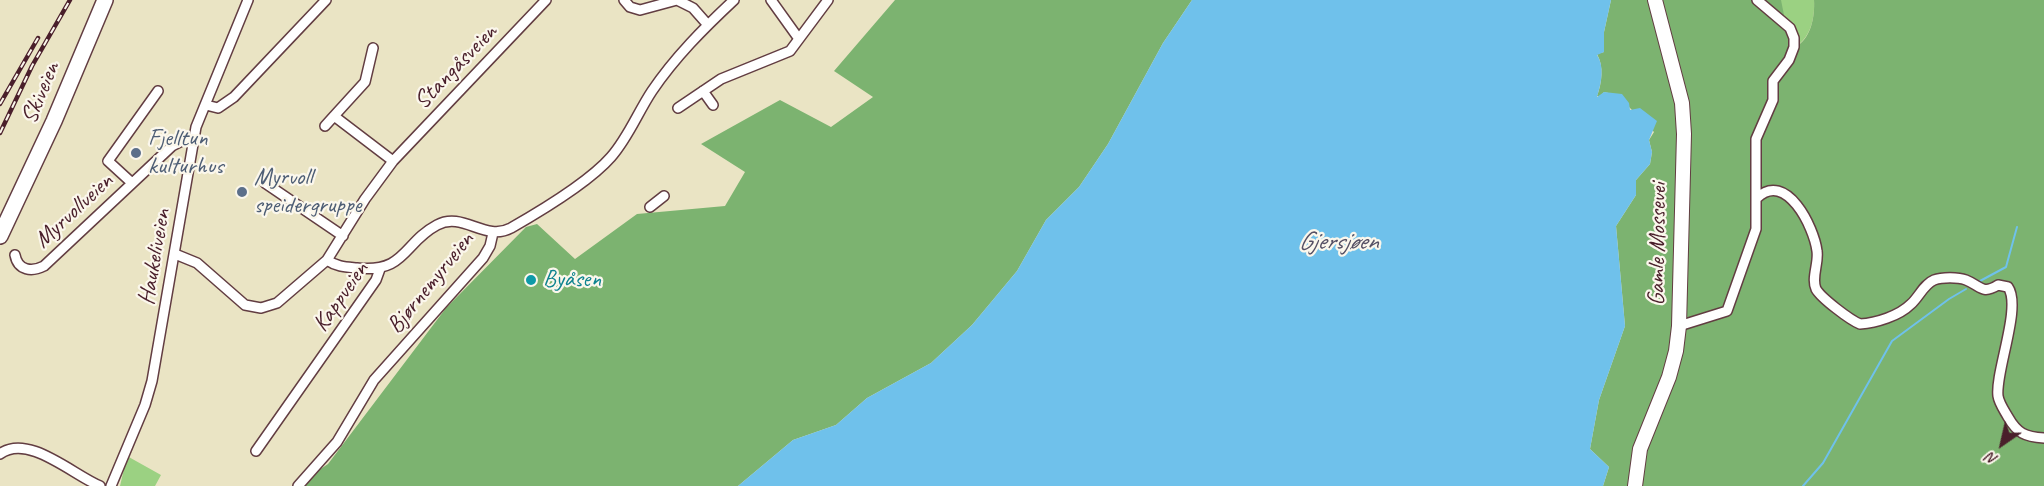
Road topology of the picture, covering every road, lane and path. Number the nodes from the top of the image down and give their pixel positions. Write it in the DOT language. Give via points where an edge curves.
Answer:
graph roads {
  1 [pos="105,0"];
  2 [pos="248,0"];
  3 [pos="326,0"];
  4 [pos="546,0"];
  5 [pos="624,0"];
  6 [pos="734,0"];
  7 [pos="771,0"];
  8 [pos="828,0"];
  9 [pos="1655,0"];
  10 [pos="1757,0"];
  11 [pos="708,24"];
  12 [pos="799,39"];
  13 [pos="373,48"];
  14 [pos="158,91"];
  15 [pos="703,91"];
  16 [pos="206,105"];
  17 [pos="713,105"];
  18 [pos="678,108"];
  19 [pos="334,116"];
  20 [pos="325,126"];
  21 [pos="193,142"];
  22 [pos="393,161"];
  23 [pos="132,183"];
  24 [pos="265,183"];
  25 [pos="664,196"];
  26 [pos="1757,198"];
  27 [pos="650,207"];
  28 [pos="493,233"];
  29 [pos="0,236"];
  30 [pos="343,236"];
  31 [pos="175,254"];
  32 [pos="15,255"];
  33 [pos="327,260"];
  34 [pos="380,268"];
  35 [pos="1679,326"];
  36 [pos="2044,438"];
  37 [pos="256,451"];
  38 [pos="0,454"];
  39 [pos="100,486"];
  40 [pos="111,486"];
  41 [pos="298,486"];
  42 [pos="1635,486"];
  1 -- 29 [label="main road, Skiveien"];
  2 -- 16 [label="street, Haukeliveien"];
  3 -- 16 [label="street" via="234,97 218,108"];
  4 -- 22 [label="street, Stangåsveien"];
  5 -- 11 [label="street" via="630,8 640,10 677,0 693,8"];
  6 -- 11 [label="street, Bjørnemyrveien"];
  7 -- 12 [label="street"];
  8 -- 12 [label="street"];
  9 -- 35 [label="main road, Gamle Mossevei" via="1682,103"];
  10 -- 26 [label="street" via="1781,20 1794,38 1794,47 1773,81 1773,100 1756,139"];
  11 -- 28 [label="street, Bjørnemyrveien" via="670,66 603,165 516,225"];
  12 -- 15 [label="street" via="784,54 720,79"];
  13 -- 19 [label="street" via="365,82"];
  14 -- 23 [label="street, Myrvollveien" via="108,161"];
  15 -- 17 [label="street"];
  15 -- 18 [label="street"];
  16 -- 21 [label="street, Haukeliveien"];
  19 -- 20 [label="street"];
  19 -- 22 [label="street"];
  21 -- 23 [label="street, Myrvollveien" via="184,140 172,146"];
  21 -- 31 [label="street, Haukeliveien"];
  22 -- 30 [label="street, Stangåsveien"];
  23 -- 32 [label="street, Myrvollveien" via="44,266 25,269"];
  24 -- 30 [label="street"];
  25 -- 27 [label="street"];
  26 -- 35 [label="street" via="1756,229 1731,303 1719,315"];
  26 -- 36 [label="street" via="1764,191 1774,190 1784,193 1799,207 1817,250 1817,291 1860,324 1903,310 1933,280 1967,280 1982,291 1998,285 2008,287 2012,292 2009,327 1997,394 2016,430 2031,438"];
  28 -- 34 [label="street, Kappveien" via="459,222 441,223 400,257"];
  28 -- 41 [label="street, Bjørnemyrveien" via="483,258 374,380 337,442"];
  30 -- 33 [label="street, Stangåsveien"];
  31 -- 33 [label="street, Stangåsveien" via="195,261 235,298 255,308 277,303"];
  31 -- 40 [label="street, Haukeliveien" via="150,392"];
  33 -- 34 [label="street" via="338,266"];
  34 -- 37 [label="street, Kappveien" via="376,280"];
  35 -- 42 [label="main road, Gamle Mossevei" via="1669,376 1640,449"];
  38 -- 39 [label="street" via="10,448 31,449"];
}
